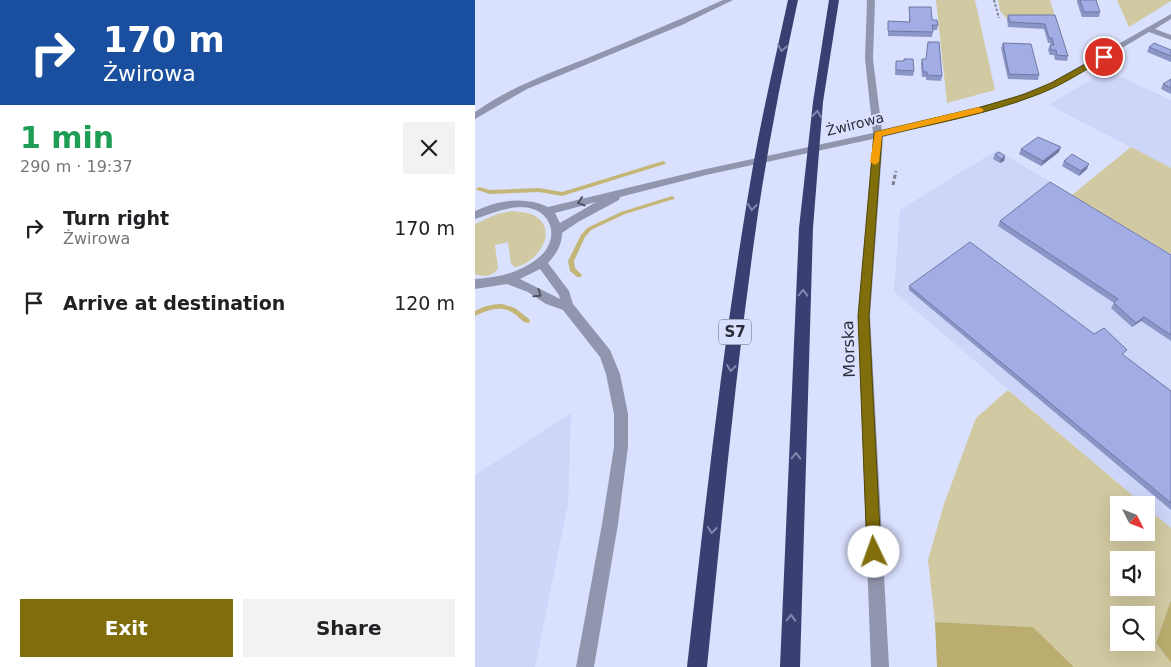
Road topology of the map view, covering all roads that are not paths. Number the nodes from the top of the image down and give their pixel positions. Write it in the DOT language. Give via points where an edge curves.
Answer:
graph roads {
  1 [pos="729,0"];
  2 [pos="793,0"];
  3 [pos="834,0"];
  4 [pos="871,0"];
  5 [pos="1171,16"];
  6 [pos="1149,29"];
  7 [pos="1171,38"];
  8 [pos="475,116"];
  9 [pos="878,134"];
  10 [pos="617,195"];
  11 [pos="475,204"];
  12 [pos="487,209"];
  13 [pos="546,211"];
  14 [pos="475,215"];
  15 [pos="557,231"];
  16 [pos="541,262"];
  17 [pos="510,280"];
  18 [pos="476,285"];
  19 [pos="567,306"];
  20 [pos="585,667"];
  21 [pos="697,667"];
  22 [pos="790,667"];
  23 [pos="880,667"];
  1 -- 8 [label="street" via="523,87"];
  2 -- 21 [label="highway, S7, one-way" via="752,202"];
  22 -- 3 [label="highway, one-way" via="805,228"];
  4 -- 9 [label="street, Morska" via="869,59"];
  5 -- 6 [label="street, Żwirowa"];
  6 -- 7 [label="street"];
  6 -- 9 [label="street, Żwirowa" via="1103,58 1037,92 983,109"];
  9 -- 10 [label="street, Żwirowa"];
  9 -- 23 [label="street, Morska" via="864,316"];
  10 -- 13 [label="street, Żwirowa, one-way"];
  10 -- 15 [label="street, Żwirowa"];
  11 -- 12 [label="street"];
  12 -- 13 [label="street" via="518,203"];
  12 -- 14 [label="street"];
  13 -- 15 [label="street" via="553,218"];
  15 -- 16 [label="street" via="555,244"];
  16 -- 17 [label="street"];
  16 -- 19 [label="street" via="565,294"];
  17 -- 18 [label="street"];
  17 -- 19 [label="street, one-way" via="532,289 549,301"];
  19 -- 20 [label="street" via="605,354 613,374 621,414 621,447"];
}
